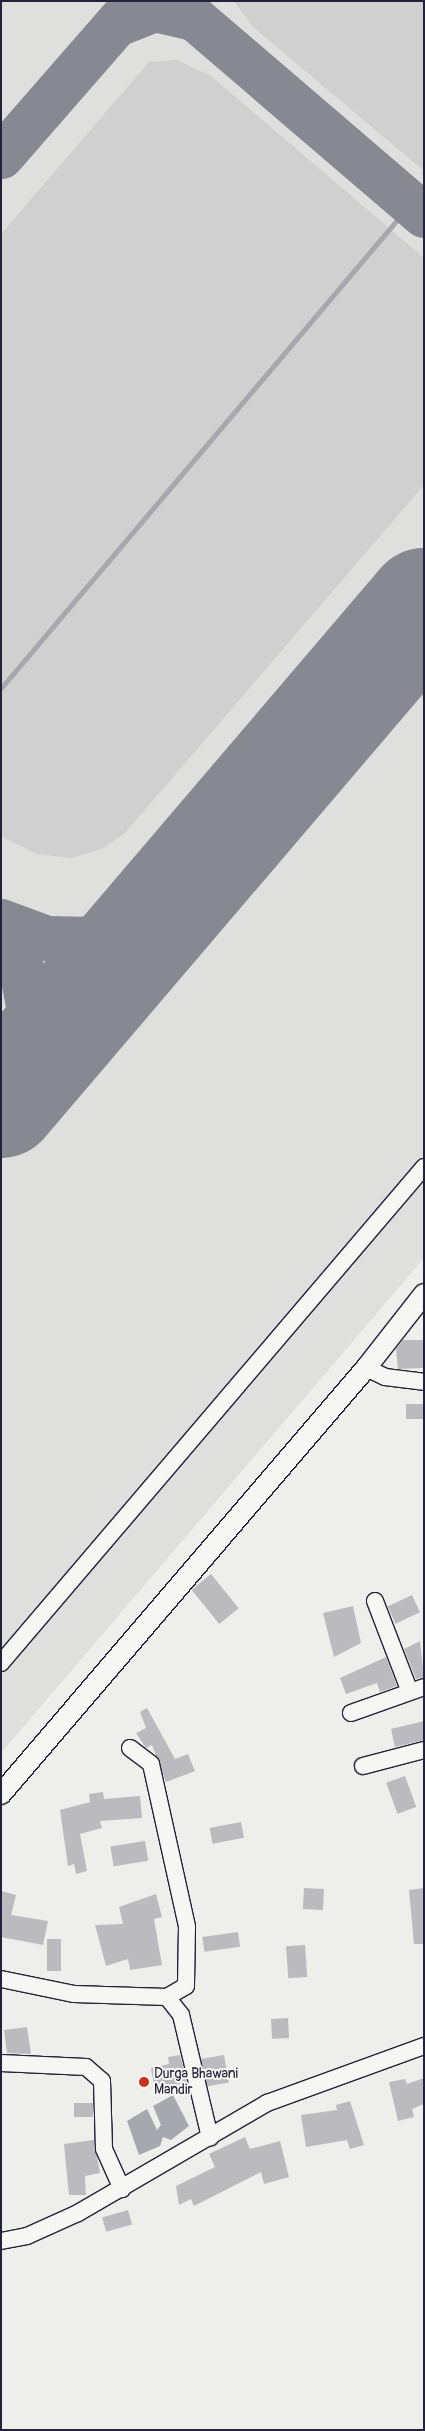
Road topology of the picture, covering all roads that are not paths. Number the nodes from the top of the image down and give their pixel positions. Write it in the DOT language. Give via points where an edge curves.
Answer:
graph roads {
  1 [pos="424,1167"];
  2 [pos="424,1294"];
  3 [pos="366,1368"];
  4 [pos="424,1382"];
  5 [pos="375,1601"];
  6 [pos="1,1662"];
  7 [pos="417,1690"];
  8 [pos="352,1713"];
  9 [pos="130,1748"];
  10 [pos="424,1750"];
  11 [pos="363,1766"];
  12 [pos="1,1794"];
  13 [pos="1,1979"];
  14 [pos="167,1997"];
  15 [pos="424,2046"];
  16 [pos="1,2063"];
  17 [pos="210,2138"];
  18 [pos="122,2189"];
  19 [pos="1,2241"];
  1 -- 6 [label="street"];
  2 -- 3 [label="main road"];
  3 -- 4 [label="street" via="385,1377"];
  3 -- 12 [label="main road"];
  5 -- 7 [label="street"];
  7 -- 8 [label="street"];
  9 -- 14 [label="street" via="151,1764 187,1927 186,1986"];
  10 -- 11 [label="street"];
  13 -- 14 [label="street" via="74,1994"];
  14 -- 17 [label="street" via="181,2015"];
  15 -- 17 [label="street" via="267,2103"];
  16 -- 18 [label="street" via="86,2067 102,2080 104,2149"];
  17 -- 18 [label="street"];
  18 -- 19 [label="street" via="27,2236"];
}
